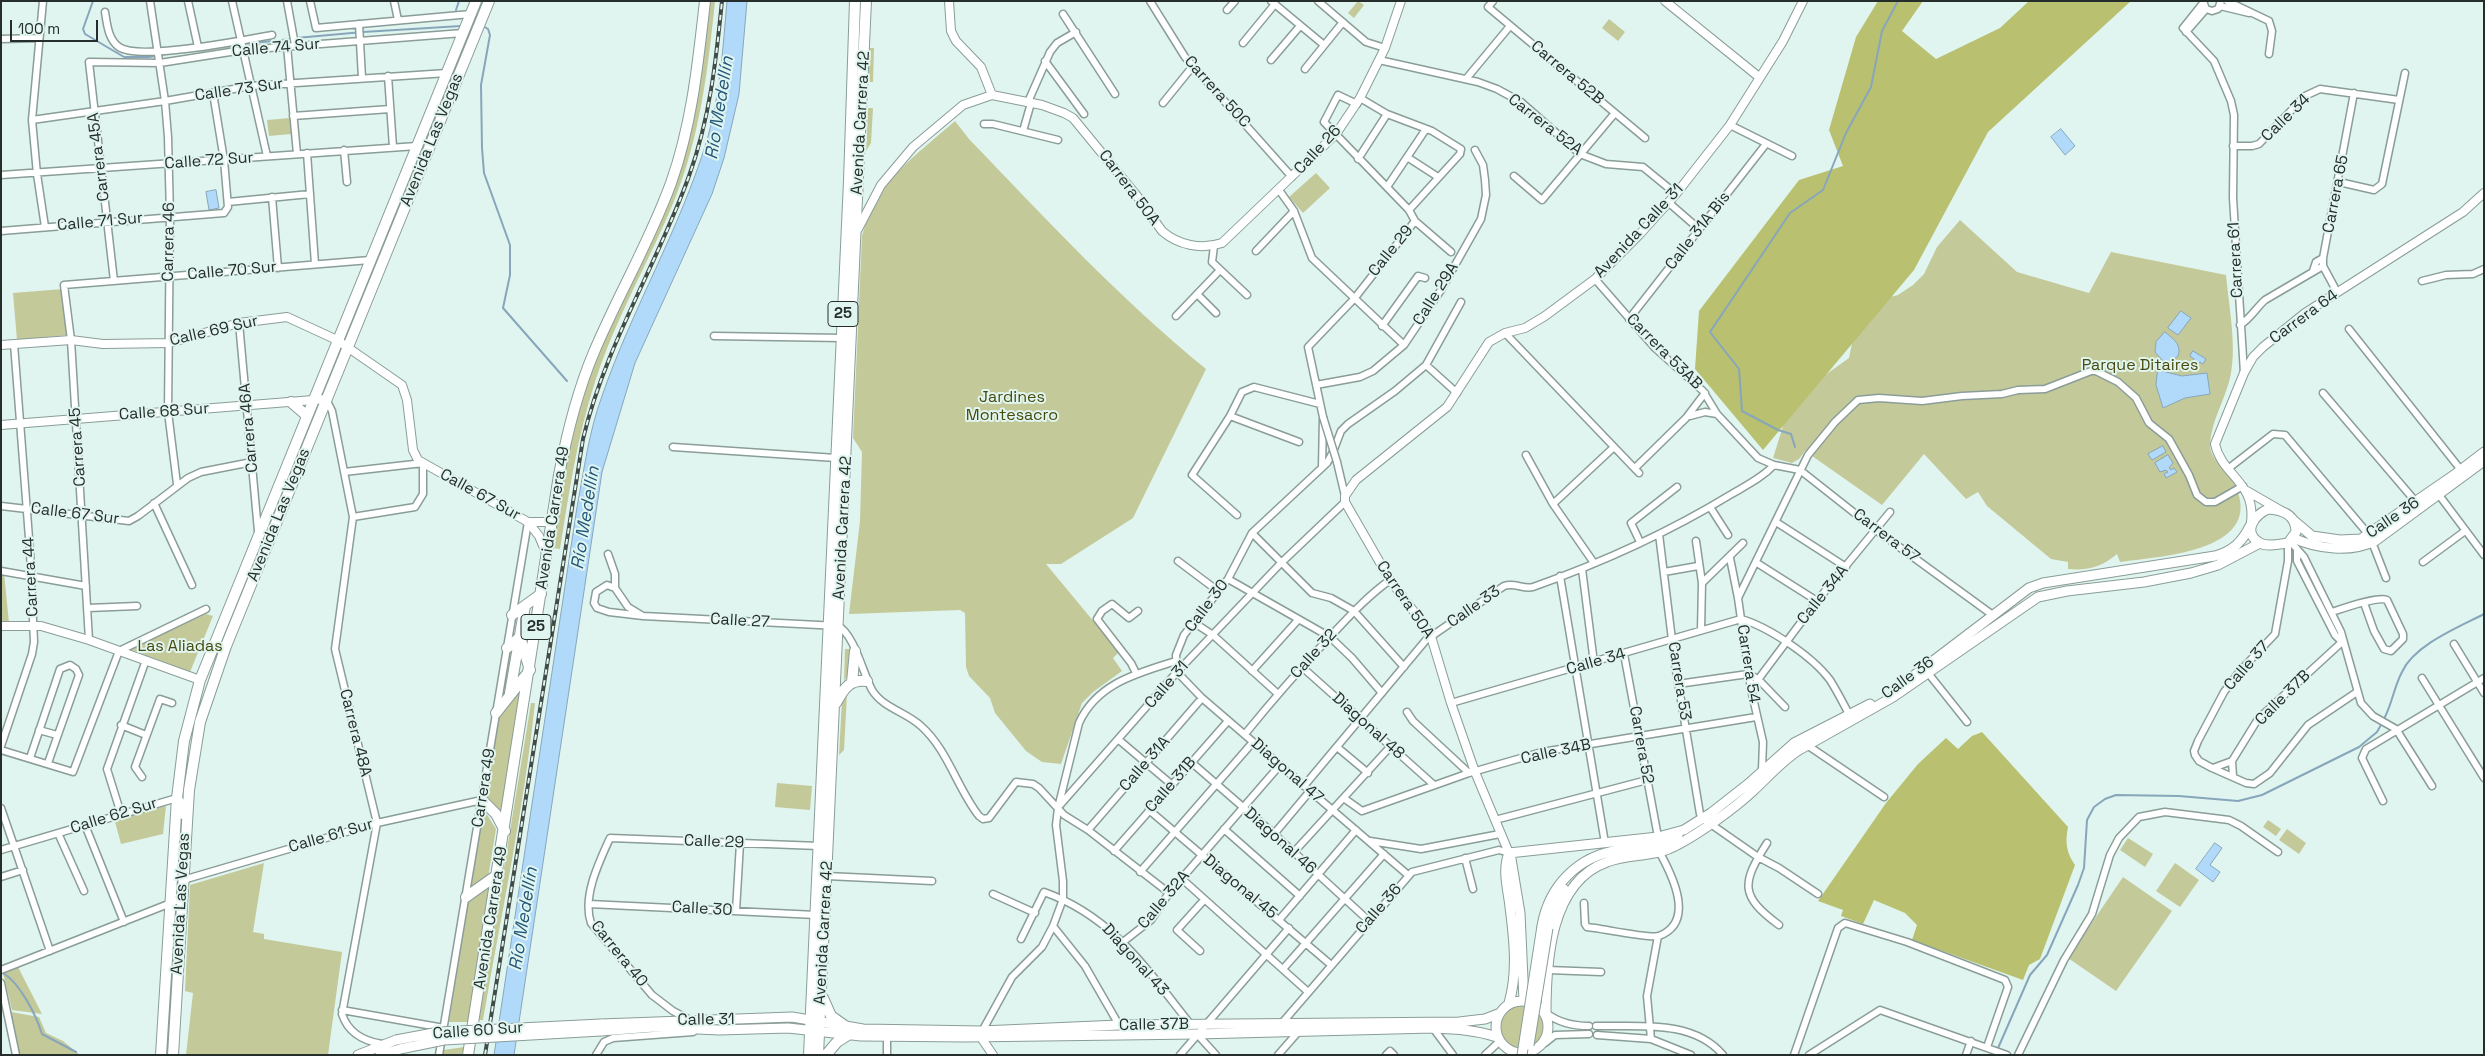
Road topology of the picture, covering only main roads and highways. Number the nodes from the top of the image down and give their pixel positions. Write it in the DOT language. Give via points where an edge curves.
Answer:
graph roads {
  1 [pos="476,1"];
  2 [pos="490,1"];
  3 [pos="705,1"];
  4 [pos="855,1"];
  5 [pos="866,1"];
  6 [pos="851,140"];
  7 [pos="859,167"];
  8 [pos="850,366"];
  9 [pos="839,397"];
  10 [pos="291,402"];
  11 [pos="306,415"];
  12 [pos="2484,452"];
  13 [pos="2484,461"];
  14 [pos="2293,520"];
  15 [pos="2251,524"];
  16 [pos="2370,539"];
  17 [pos="2290,541"];
  18 [pos="2260,543"];
  19 [pos="541,594"];
  20 [pos="525,606"];
  21 [pos="512,615"];
  22 [pos="833,626"];
  23 [pos="520,637"];
  24 [pos="507,648"];
  25 [pos="854,651"];
  26 [pos="530,670"];
  27 [pos="868,681"];
  28 [pos="852,682"];
  29 [pos="510,696"];
  30 [pos="834,706"];
  31 [pos="496,713"];
  32 [pos="482,800"];
  33 [pos="1706,821"];
  34 [pos="1684,830"];
  35 [pos="505,831"];
  36 [pos="1510,853"];
  37 [pos="1598,866"];
  38 [pos="822,873"];
  39 [pos="498,875"];
  40 [pos="466,897"];
  41 [pos="1545,927"];
  42 [pos="821,993"];
  43 [pos="1524,1001"];
  44 [pos="1509,1003"];
  45 [pos="1546,1013"];
  46 [pos="1498,1014"];
  47 [pos="815,1026"];
  48 [pos="601,1028"];
  49 [pos="848,1031"];
  50 [pos="980,1034"];
  51 [pos="1499,1039"];
  52 [pos="1545,1043"];
  53 [pos="1509,1052"];
  54 [pos="161,1055"];
  55 [pos="173,1055"];
  56 [pos="358,1055"];
  57 [pos="380,1055"];
  58 [pos="468,1055"];
  59 [pos="809,1055"];
  60 [pos="818,1055"];
  61 [pos="826,1055"];
  62 [pos="1522,1055"];
  63 [pos="1528,1055"];
  64 [pos="1538,1055"];
  1 -- 11 [label="main road, Avenida Las Vegas"];
  2 -- 55 [label="main road, Avenida Las Vegas" via="207,697 192,763"];
  3 -- 19 [label="main road, Avenida Carrera 49 / 25" via="694,93 681,152 665,198 583,380 565,442"];
  4 -- 6 [label="main road, Avenida Carrera 42 / 25"];
  5 -- 7 [label="main road, Avenida Carrera 42 / 25"];
  6 -- 7 [label="main road"];
  6 -- 9 [label="main road, Avenida Carrera 42 / 25"];
  7 -- 8 [label="main road, Avenida Carrera 42 / 25"];
  8 -- 9 [label="main road"];
  8 -- 22 [label="main road, Avenida Carrera 42 / 25"];
  9 -- 22 [label="main road, Avenida Carrera 42 / 25"];
  10 -- 11 [label="main road"];
  11 -- 54 [label="main road, Avenida Las Vegas" via="200,680 184,741 177,798"];
  12 -- 16 [label="main road, Calle 36"];
  13 -- 16 [label="main road, Calle 36" via="2439,495"];
  14 -- 15 [label="main road" via="2280,510 2268,509"];
  14 -- 16 [label="main road, Calle 36" via="2312,536"];
  14 -- 17 [label="main road" via="2296,532"];
  15 -- 18 [label="main road" via="2254,538"];
  15 -- 33 [label="main road, Calle 36" via="2239,543 2225,553 2029,588 1885,696 1794,742"];
  16 -- 17 [label="main road, Calle 36" via="2356,548"];
  17 -- 18 [label="main road" via="2274,545"];
  18 -- 33 [label="main road, Calle 36" via="2218,566 2191,573 2038,597 1893,697 1786,759 1754,790"];
  19 -- 20 [label="main road"];
  19 -- 26 [label="main road, Avenida Carrera 49 / 25"];
  20 -- 21 [label="main road"];
  20 -- 23 [label="main road"];
  22 -- 30 [label="main road, Avenida Carrera 42 / 25"];
  22 -- 38 [label="main road, Avenida Carrera 42 / 25" via="819,846"];
  23 -- 24 [label="main road"];
  23 -- 26 [label="main road"];
  23 -- 29 [label="main road"];
  25 -- 28 [label="main road"];
  26 -- 29 [label="main road"];
  26 -- 35 [label="main road, Avenida Carrera 49 / 25"];
  27 -- 28 [label="main road"];
  28 -- 30 [label="main road" via="843,689"];
  29 -- 31 [label="main road"];
  30 -- 38 [label="main road, Avenida Carrera 42 / 25"];
  32 -- 35 [label="main road" via="496,814"];
  33 -- 34 [label="main road, Calle 36"];
  33 -- 37 [label="main road, Calle 36" via="1677,845 1660,853 1609,861"];
  34 -- 36 [label="main road, Calle 36" via="1658,837 1570,846 1555,854 1522,856"];
  34 -- 41 [label="main road" via="1666,843 1608,852 1572,870 1554,891 1544,914"];
  35 -- 39 [label="main road, Avenida Carrera 49 / 25"];
  36 -- 43 [label="main road, Carrera 50A" via="1520,913"];
  36 -- 44 [label="main road" via="1504,866 1511,914 1514,977"];
  37 -- 41 [label="main road" via="1583,871 1568,884 1554,903"];
  37 -- 45 [label="main road, Calle 36" via="1571,887 1564,898 1548,970"];
  38 -- 42 [label="main road, Avenida Carrera 42 / 25" via="825,908"];
  38 -- 47 [label="main road, Avenida Carrera 42 / 25" via="816,915"];
  39 -- 40 [label="main road"];
  39 -- 58 [label="main road, Avenida Carrera 49 / 25"];
  41 -- 62 [label="main road, bridge"];
  41 -- 63 [label="main road, bridge"];
  42 -- 47 [label="main road, Avenida Carrera 42 / 25"];
  42 -- 49 [label="main road" via="831,1016"];
  43 -- 44 [label="main road"];
  43 -- 45 [label="main road"];
  44 -- 46 [label="main road"];
  45 -- 52 [label="main road" via="1549,1024"];
  46 -- 50 [label="main road, Calle 37B" via="1459,1022 1119,1025"];
  46 -- 51 [label="main road" via="1495,1030"];
  47 -- 48 [label="main road, Calle 31" via="719,1030"];
  47 -- 48 [label="main road, Calle 31" via="792,1018 692,1020"];
  47 -- 49 [label="main road, Calle 37B"];
  47 -- 59 [label="main road, Avenida Carrera 42 / 25"];
  47 -- 60 [label="main road, Avenida Carrera 42 / 25"];
  48 -- 56 [label="main road, Calle 60 Sur, bridge" via="439,1032 396,1040"];
  48 -- 57 [label="main road, Calle 60 Sur, bridge" via="444,1040"];
  49 -- 50 [label="main road, Calle 37B"];
  49 -- 50 [label="main road, Calle 37B" via="888,1036"];
  49 -- 61 [label="main road"];
  50 -- 51 [label="main road, Calle 37B" via="1197,1034 1433,1028 1484,1032"];
  51 -- 53 [label="main road"];
  52 -- 53 [label="main road" via="1525,1053"];
  52 -- 64 [label="main road"];
}
